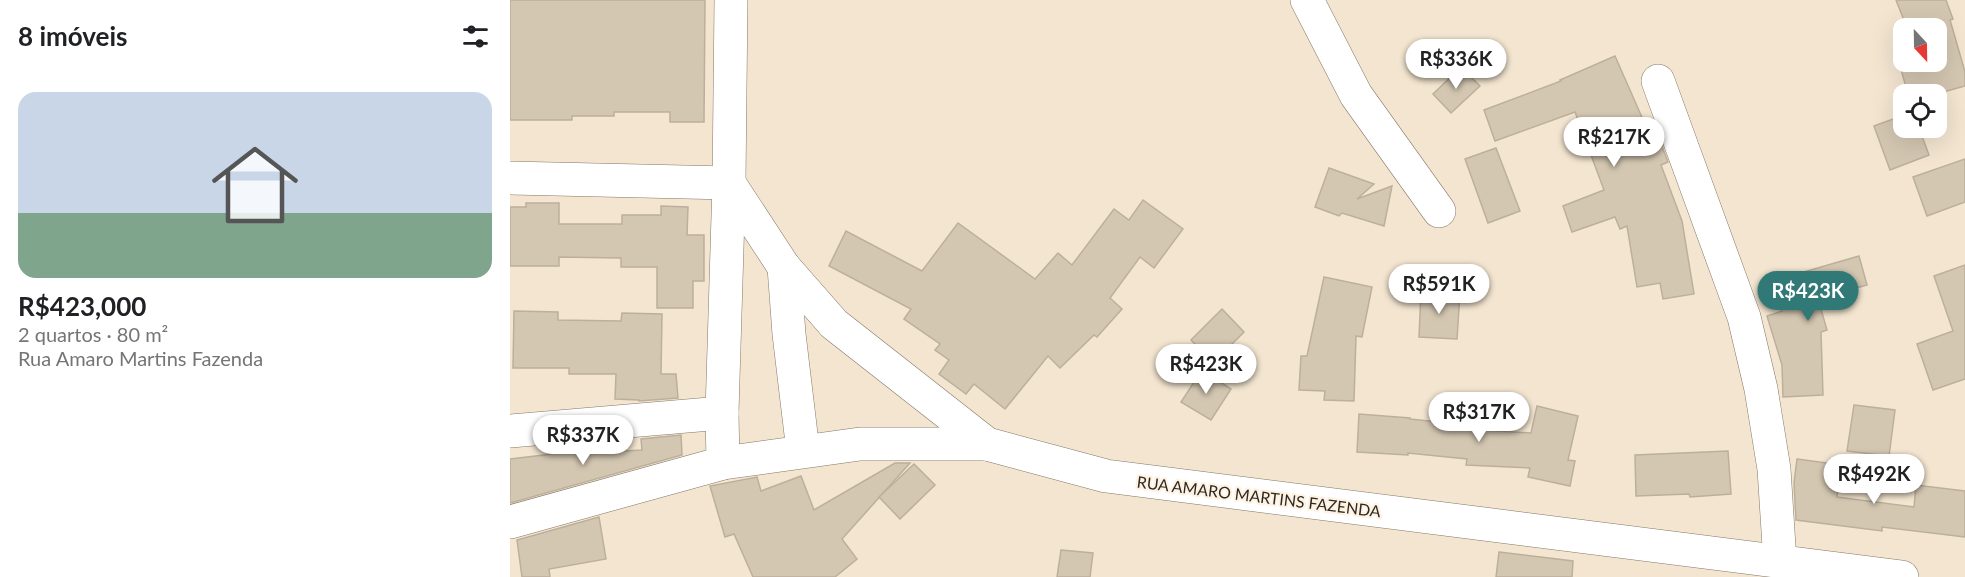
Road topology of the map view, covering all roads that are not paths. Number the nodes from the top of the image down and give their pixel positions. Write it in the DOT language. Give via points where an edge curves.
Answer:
graph roads {
  1 [pos="731,0"];
  2 [pos="1307,0"];
  3 [pos="1658,81"];
  4 [pos="510,178"];
  5 [pos="729,183"];
  6 [pos="1439,211"];
  7 [pos="784,267"];
  8 [pos="722,413"];
  9 [pos="510,431"];
  10 [pos="987,444"];
  11 [pos="803,451"];
  12 [pos="723,463"];
  13 [pos="510,522"];
  14 [pos="1780,562"];
  15 [pos="1902,577"];
  1 -- 5 [label="street"];
  2 -- 6 [label="street" via="1356,95"];
  3 -- 14 [label="street" via="1744,317 1774,469"];
  4 -- 5 [label="street"];
  5 -- 7 [label="street, RUA AMARO MARTINS FAZENDA"];
  5 -- 8 [label="street"];
  7 -- 10 [label="street, RUA AMARO MARTINS FAZENDA" via="834,324"];
  7 -- 11 [label="street"];
  8 -- 9 [label="street"];
  8 -- 12 [label="street"];
  10 -- 11 [label="street" via="860,444"];
  10 -- 14 [label="street, RUA AMARO MARTINS FAZENDA" via="1106,476"];
  11 -- 12 [label="street"];
  12 -- 13 [label="street"];
  14 -- 15 [label="street, RUA AMARO MARTINS FAZENDA"];
}
